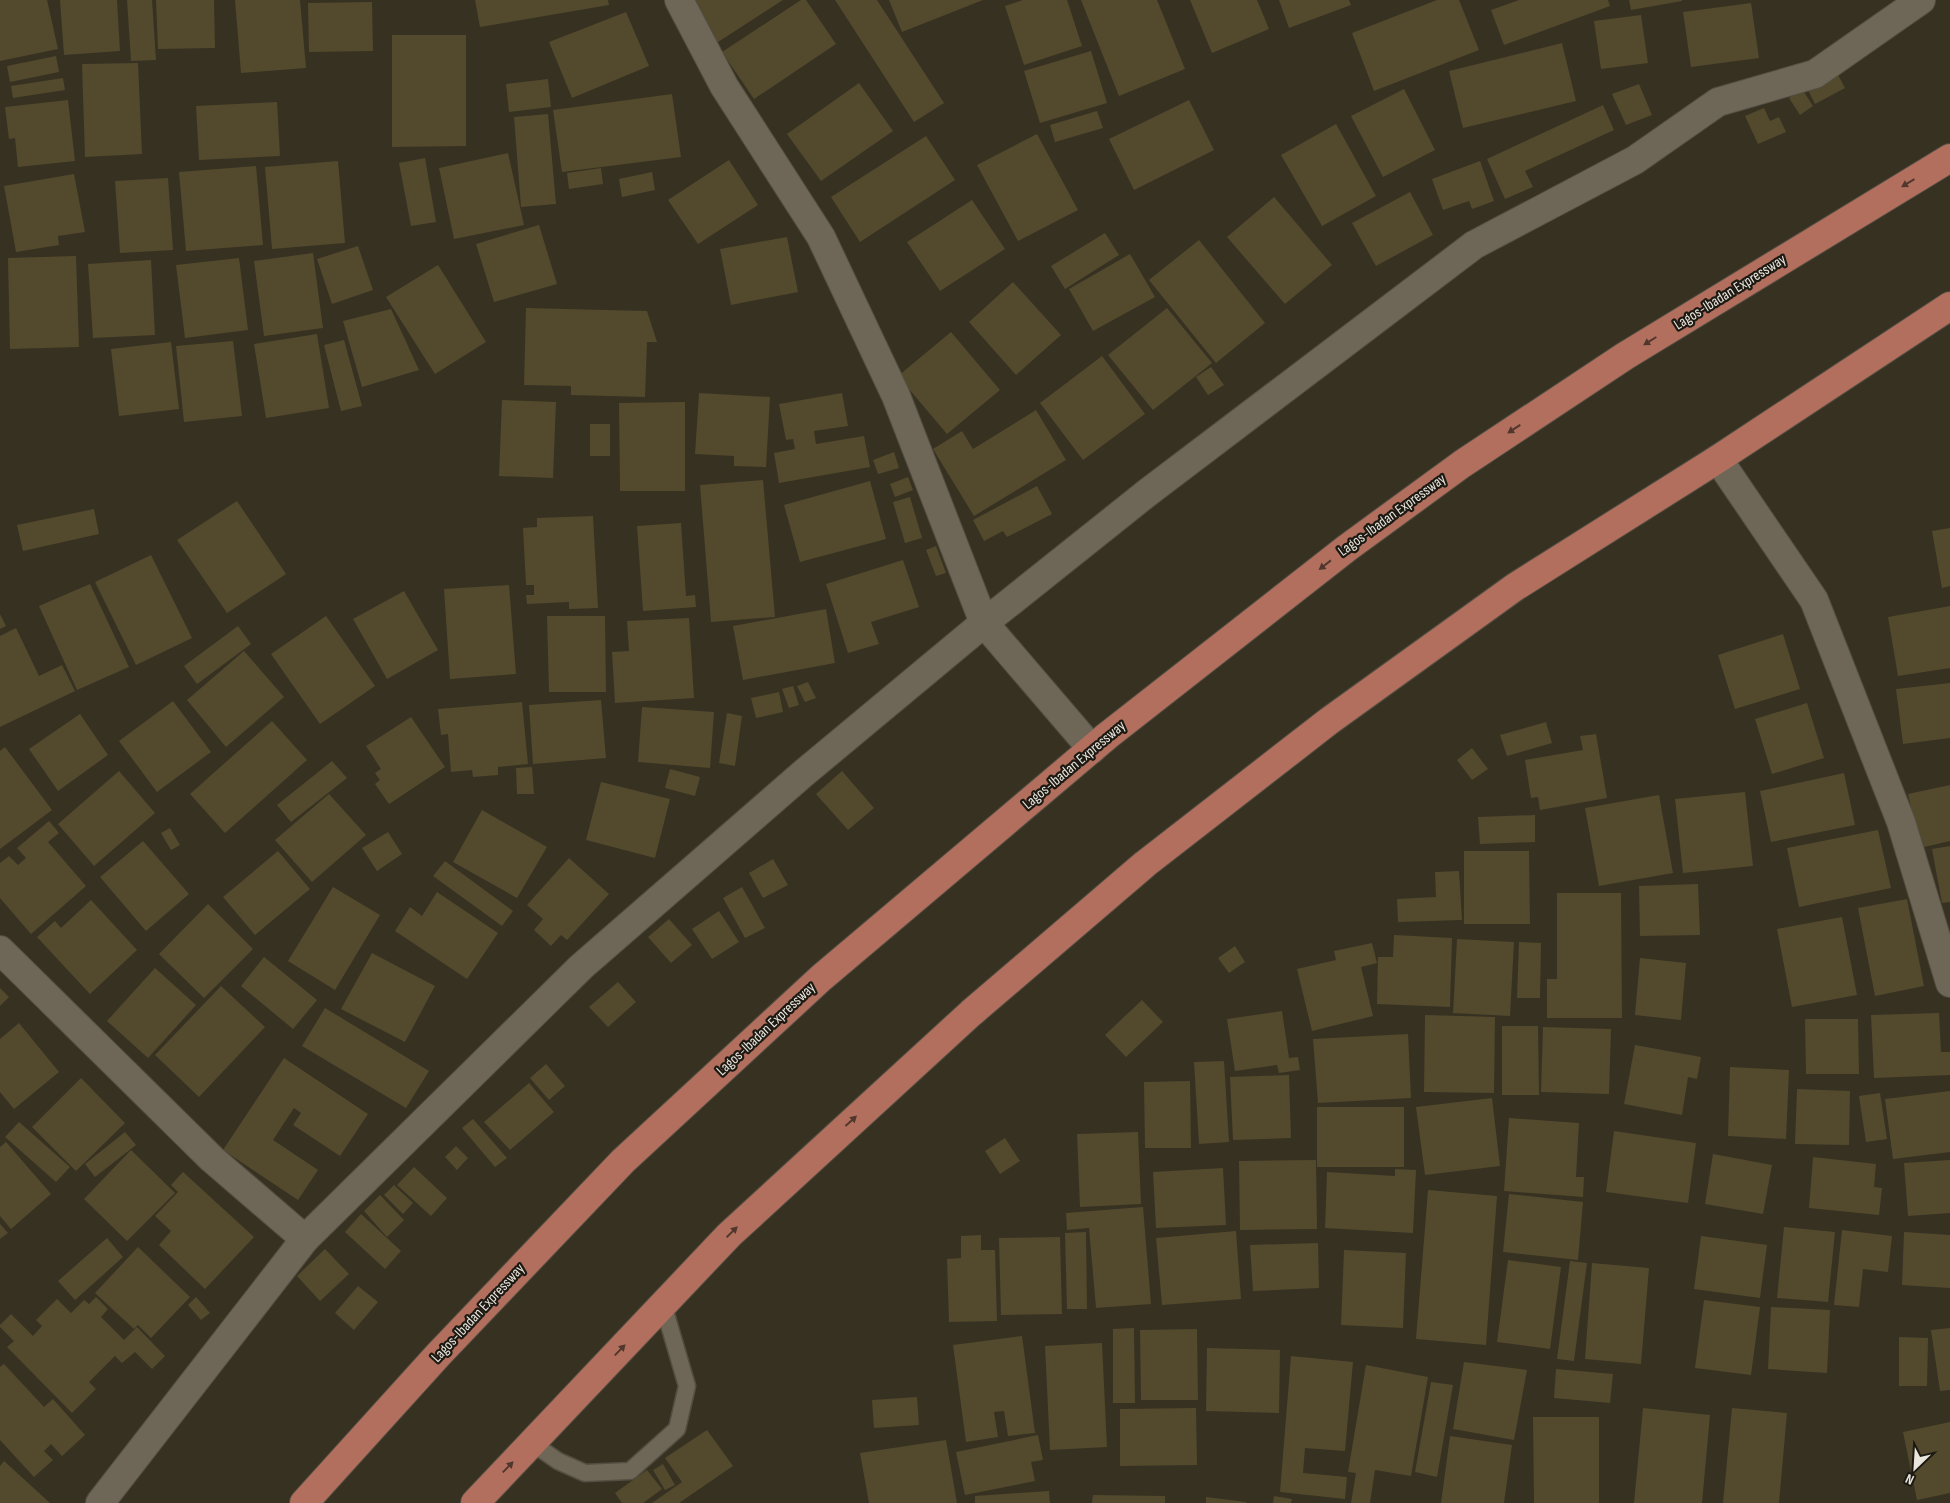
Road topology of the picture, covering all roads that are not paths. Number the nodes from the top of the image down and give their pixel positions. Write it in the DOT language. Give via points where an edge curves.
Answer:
graph roads {
  1 [pos="679,0"];
  2 [pos="1921,0"];
  3 [pos="1950,158"];
  4 [pos="1950,306"];
  5 [pos="1718,459"];
  6 [pos="984,623"];
  7 [pos="1092,750"];
  8 [pos="0,950"];
  9 [pos="1950,983"];
  10 [pos="305,1239"];
  11 [pos="664,1304"];
  12 [pos="532,1442"];
  13 [pos="100,1503"];
  14 [pos="304,1503"];
  15 [pos="475,1503"];
  1 -- 6 [label="street" via="724,86 821,237 896,396"];
  2 -- 6 [label="street" via="1815,74 1718,102 1635,160 1474,245 1146,493"];
  3 -- 7 [label="highway, Lagos-Ibadan Expressway, one-way" via="1625,356 1462,464 1347,548"];
  4 -- 5 [label="highway"];
  5 -- 9 [label="street" via="1814,600 1901,822"];
  11 -- 5 [label="highway, one-way" via="729,1235 841,1130 1145,864 1329,721 1515,587"];
  6 -- 7 [label="street"];
  6 -- 10 [label="street" via="805,772 581,967"];
  7 -- 14 [label="highway, Lagos-Ibadan Expressway" via="821,978 623,1161 438,1355"];
  8 -- 10 [label="street" via="212,1159"];
  10 -- 13 [label="street"];
  12 -- 11 [label="highway, one-way"];
  11 -- 12 [label="lane" via="687,1386 677,1429 630,1470 585,1473 558,1461"];
  15 -- 12 [label="highway, one-way"];
}
